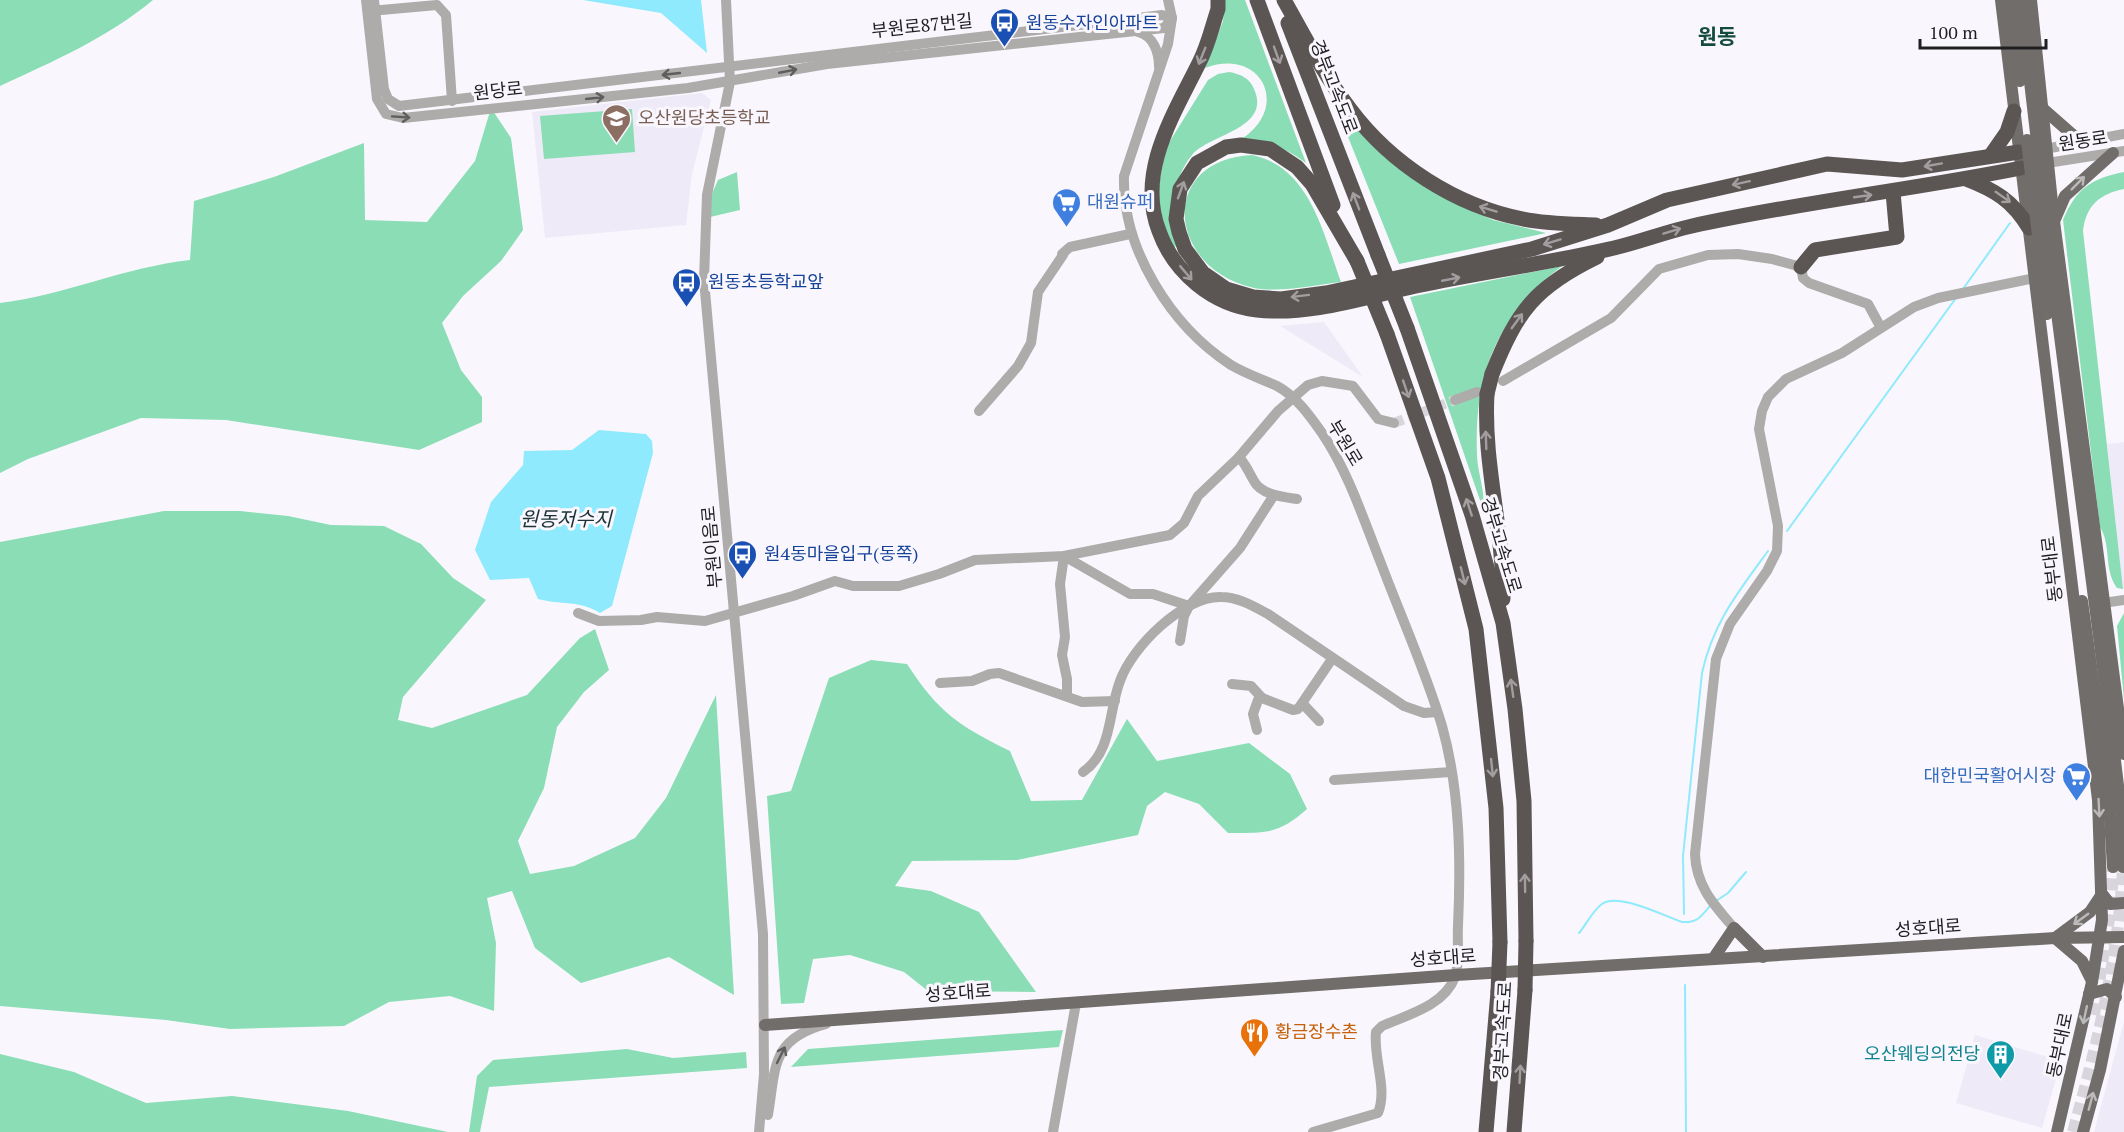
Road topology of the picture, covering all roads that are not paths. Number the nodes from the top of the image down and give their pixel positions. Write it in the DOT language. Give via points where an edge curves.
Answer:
graph roads {
  1 [pos="726,0"];
  2 [pos="1168,0"];
  3 [pos="1218,0"];
  4 [pos="1257,0"];
  5 [pos="1282,0"];
  6 [pos="2001,0"];
  7 [pos="2011,0"];
  8 [pos="2031,0"];
  9 [pos="370,5"];
  10 [pos="2018,9"];
  11 [pos="1172,18"];
  12 [pos="1135,32"];
  13 [pos="942,46"];
  14 [pos="729,68"];
  15 [pos="1159,71"];
  16 [pos="730,82"];
  17 [pos="452,101"];
  18 [pos="2041,107"];
  19 [pos="2014,111"];
  20 [pos="2124,134"];
  21 [pos="2082,143"];
  22 [pos="2046,149"];
  23 [pos="2118,152"];
  24 [pos="1991,155"];
  25 [pos="2020,160"];
  26 [pos="2048,164"];
  27 [pos="1966,178"];
  28 [pos="1893,192"];
  29 [pos="2054,220"];
  30 [pos="1608,225"];
  31 [pos="2029,228"];
  32 [pos="1130,234"];
  33 [pos="1616,248"];
  34 [pos="1357,261"];
  35 [pos="1802,267"];
  36 [pos="2035,278"];
  37 [pos="1880,326"];
  38 [pos="1498,377"];
  39 [pos="1482,393"];
  40 [pos="1293,397"];
  41 [pos="1455,400"];
  42 [pos="979,411"];
  43 [pos="1394,423"];
  44 [pos="1239,457"];
  45 [pos="1274,495"];
  46 [pos="1297,500"];
  47 [pos="1064,556"];
  48 [pos="2124,600"];
  49 [pos="2103,603"];
  50 [pos="1189,606"];
  51 [pos="578,613"];
  52 [pos="734,614"];
  53 [pos="1503,623"];
  54 [pos="1180,640"];
  55 [pos="1332,658"];
  56 [pos="940,683"];
  57 [pos="1232,684"];
  58 [pos="1067,696"];
  59 [pos="1262,698"];
  60 [pos="1115,701"];
  61 [pos="1303,704"];
  62 [pos="1437,712"];
  63 [pos="1319,721"];
  64 [pos="1257,730"];
  65 [pos="2124,754"];
  66 [pos="1083,772"];
  67 [pos="1451,772"];
  68 [pos="1334,780"];
  69 [pos="2118,867"];
  70 [pos="2102,894"];
  71 [pos="2124,903"];
  72 [pos="1734,928"];
  73 [pos="2099,937"];
  74 [pos="2124,937"];
  75 [pos="2055,938"];
  76 [pos="2124,951"];
  77 [pos="1763,957"];
  78 [pos="1713,959"];
  79 [pos="1456,975"];
  80 [pos="2122,975"];
  81 [pos="2091,988"];
  82 [pos="2116,997"];
  83 [pos="1076,1002"];
  84 [pos="842,1020"];
  85 [pos="765,1025"];
  86 [pos="761,1132"];
  87 [pos="1053,1132"];
  88 [pos="1313,1132"];
  89 [pos="1486,1132"];
  90 [pos="1514,1132"];
  91 [pos="2057,1132"];
  92 [pos="2083,1132"];
  1 -- 14 [label="street, 부원이음로"];
  2 -- 11 [label="street, 부원로"];
  3 -- 33 [label="highway, one-way" via="1201,60 1170,120 1153,174 1158,231 1188,278 1208,293 1253,310 1306,309"];
  4 -- 34 [label="highway, 경부고속도로, one-way"];
  30 -- 5 [label="highway, one-way" via="1523,219 1477,205 1406,167 1351,111"];
  53 -- 5 [label="highway, 경부고속도로, one-way, bridge" via="1472,515 1407,328"];
  6 -- 19 [label="main road, 동부대로"];
  7 -- 10 [label="main road, 동부대로"];
  8 -- 18 [label="main road"];
  9 -- 16 [label="street, 원당로, one-way" via="377,99 381,109 393,117"];
  9 -- 17 [label="street, 원당로" via="388,99 399,106"];
  9 -- 17 [label="street" via="436,5 442,9 446,15"];
  10 -- 69 [label="main road, 동부대로, bridge" via="2052,313 2117,777"];
  11 -- 12 [label="street, 부원로87번길" via="1164,28"];
  11 -- 13 [label="street, 부원로87번길" via="1162,15"];
  11 -- 15 [label="street, 부원로"];
  12 -- 13 [label="street, 부원로87번길"];
  12 -- 15 [label="street" via="1146,34 1152,42 1159,56"];
  13 -- 14 [label="street, 부원로87번길" via="826,53"];
  16 -- 13 [label="street, 부원로87번길, one-way"];
  14 -- 16 [label="street, 부원이음로"];
  14 -- 17 [label="street, 원당로, one-way"];
  15 -- 32 [label="street, 부원로" via="1124,176 1123,196"];
  16 -- 52 [label="street, 부원이음로" via="707,195 704,280"];
  18 -- 21 [label="main road"];
  18 -- 22 [label="main road"];
  19 -- 24 [label="highway" via="2007,132"];
  19 -- 25 [label="main road, 동부대로"];
  20 -- 21 [label="street"];
  21 -- 22 [label="street"];
  22 -- 25 [label="street"];
  22 -- 26 [label="main road"];
  23 -- 26 [label="street, 원동로"];
  29 -- 23 [label="main road, one-way" via="2065,196"];
  24 -- 25 [label="highway"];
  24 -- 30 [label="highway, one-way" via="1902,170 1827,164 1667,200"];
  25 -- 26 [label="street, 원동로"];
  25 -- 27 [label="highway"];
  25 -- 31 [label="main road, 동부대로"];
  26 -- 29 [label="main road"];
  27 -- 28 [label="highway"];
  27 -- 31 [label="highway, one-way" via="2008,199"];
  33 -- 28 [label="highway, one-way" via="1762,211"];
  28 -- 35 [label="highway" via="1898,237 1815,250"];
  29 -- 49 [label="main road"];
  30 -- 34 [label="highway, one-way" via="1532,249 1326,293 1253,297 1226,290 1203,273 1185,249 1176,219 1180,189 1197,163 1226,147 1270,149 1297,167 1312,184"];
  31 -- 36 [label="main road, 동부대로"];
  32 -- 40 [label="street, 부원로" via="1156,285 1209,348 1232,365"];
  32 -- 42 [label="street" via="1070,247 1063,255 1038,292 1031,343 1023,358"];
  38 -- 33 [label="highway, one-way" via="1509,331 1533,298 1570,270"];
  34 -- 89 [label="highway, 경부고속도로, one-way, bridge" via="1438,478 1476,629 1496,808 1500,942"];
  35 -- 37 [label="street" via="1803,278 1809,283 1868,304"];
  35 -- 38 [label="street" via="1738,254 1708,255 1659,269 1611,318"];
  36 -- 37 [label="street" via="1959,294 1914,308"];
  36 -- 70 [label="main road, 동부대로, one-way" via="2098,800"];
  37 -- 72 [label="street" via="1842,353 1786,379 1776,387 1762,411 1760,443 1778,526 1777,551 1730,624 1716,659 1695,854 1698,878 1715,907"];
  38 -- 39 [label="highway, bridge"];
  39 -- 41 [label="street"];
  53 -- 39 [label="highway, one-way" via="1503,573"];
  40 -- 43 [label="street" via="1308,385 1322,381 1346,384 1353,386 1378,419"];
  40 -- 44 [label="street"];
  40 -- 62 [label="street, 부원로" via="1334,452 1353,491"];
  44 -- 45 [label="street" via="1249,468 1254,483"];
  44 -- 47 [label="street" via="1198,496 1184,523 1170,535"];
  45 -- 46 [label="street"];
  45 -- 50 [label="street" via="1240,548"];
  47 -- 50 [label="street" via="1130,594 1153,594"];
  47 -- 52 [label="street" via="975,560 899,586 853,586 835,581"];
  47 -- 58 [label="street" via="1060,584"];
  48 -- 49 [label="street"];
  49 -- 65 [label="main road"];
  50 -- 54 [label="street"];
  50 -- 55 [label="street" via="1218,597 1247,603"];
  50 -- 60 [label="street" via="1148,638 1127,665"];
  51 -- 52 [label="street" via="616,622 657,617 705,621"];
  52 -- 85 [label="street, 부원이음로" via="763,934"];
  90 -- 53 [label="highway, 경부고속도로, one-way, bridge" via="1525,990 1524,801"];
  55 -- 61 [label="street"];
  55 -- 62 [label="street" via="1404,706 1424,713"];
  56 -- 58 [label="street" via="972,681 999,673"];
  57 -- 59 [label="street" via="1251,686"];
  58 -- 60 [label="street" via="1082,702"];
  59 -- 61 [label="street" via="1293,710"];
  59 -- 64 [label="street" via="1252,714"];
  60 -- 66 [label="street" via="1100,754"];
  61 -- 63 [label="street"];
  62 -- 67 [label="street, 부원로"];
  67 -- 68 [label="street"];
  67 -- 79 [label="street, 부원로" via="1458,846"];
  70 -- 71 [label="main road" via="2110,904"];
  70 -- 73 [label="main road, 동부대로"];
  70 -- 75 [label="main road, one-way" via="2090,912"];
  72 -- 77 [label="main road"];
  72 -- 78 [label="main road"];
  73 -- 74 [label="main road, 성호대로"];
  73 -- 75 [label="main road, 성호대로"];
  73 -- 81 [label="main road, 동부대로"];
  75 -- 77 [label="main road, 성호대로"];
  75 -- 81 [label="main road" via="2082,961"];
  76 -- 80 [label="main road"];
  77 -- 78 [label="main road, 성호대로"];
  78 -- 79 [label="main road, 성호대로"];
  79 -- 83 [label="main road, 성호대로"];
  79 -- 88 [label="street" via="1431,1004 1376,1032 1376,1066 1381,1077 1378,1113"];
  80 -- 82 [label="main road"];
  81 -- 82 [label="main road" via="2106,989"];
  81 -- 91 [label="main road, 동부대로, one-way"];
  92 -- 82 [label="main road, one-way"];
  83 -- 84 [label="main road, 성호대로"];
  83 -- 87 [label="street"];
  84 -- 85 [label="main road, 성호대로"];
  86 -- 84 [label="street, one-way" via="768,1117 777,1058 786,1044 809,1029"];
  85 -- 86 [label="street, 부원이음로"];
}
